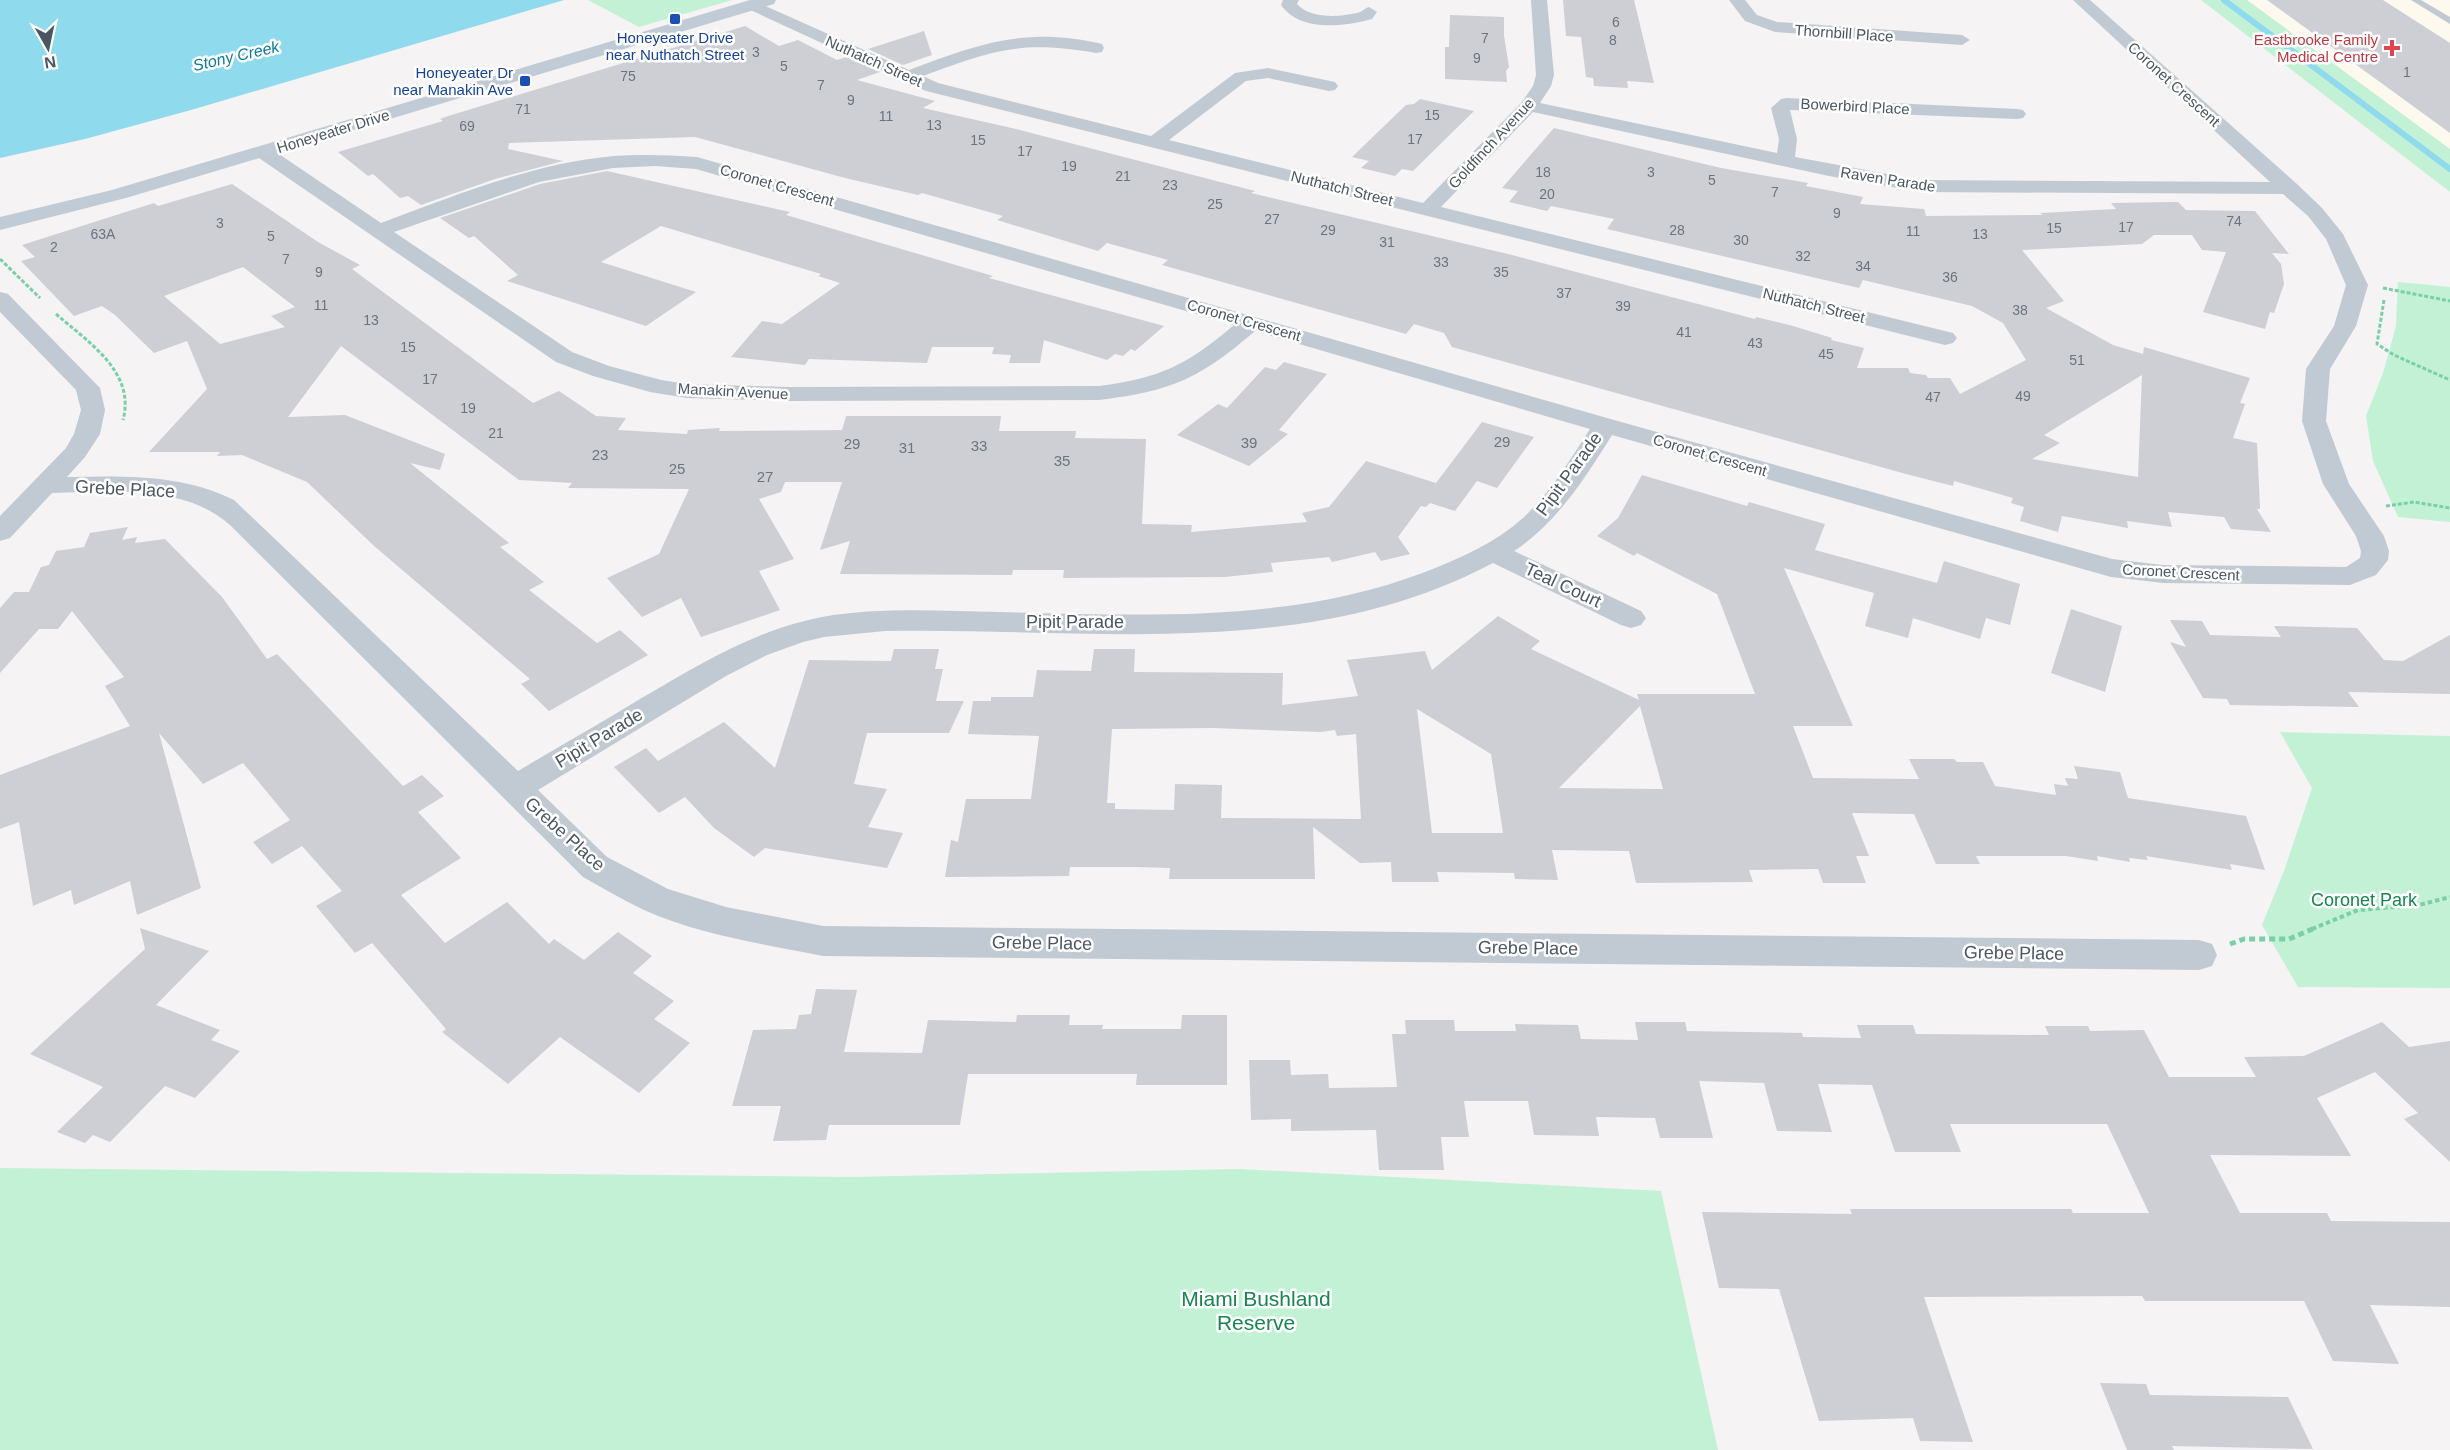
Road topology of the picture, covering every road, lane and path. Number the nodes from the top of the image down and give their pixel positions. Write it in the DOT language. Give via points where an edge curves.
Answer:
graph roads {
  1 [pos="1290,0"];
  2 [pos="1539,0"];
  3 [pos="1737,0"];
  4 [pos="2081,0"];
  5 [pos="2415,0"];
  6 [pos="760,2"];
  7 [pos="1369,12"];
  8 [pos="2450,21"];
  9 [pos="1962,40"];
  10 [pos="1096,48"];
  11 [pos="906,77"];
  12 [pos="1329,86"];
  13 [pos="1529,106"];
  14 [pos="1986,112"];
  15 [pos="2017,114"];
  16 [pos="1998,130"];
  17 [pos="1155,142"];
  18 [pos="263,152"];
  19 [pos="1785,161"];
  20 [pos="2289,188"];
  21 [pos="1428,209"];
  22 [pos="0,224"];
  23 [pos="378,231"];
  24 [pos="2381,281"];
  25 [pos="2382,288"];
  26 [pos="0,299"];
  27 [pos="2450,301"];
  28 [pos="1252,322"];
  29 [pos="1945,338"];
  30 [pos="2450,380"];
  31 [pos="1605,425"];
  32 [pos="47,485"];
  33 [pos="2348,504"];
  34 [pos="2450,508"];
  35 [pos="0,532"];
  36 [pos="1494,553"];
  37 [pos="1631,618"];
  38 [pos="515,788"];
  39 [pos="2450,897"];
  40 [pos="2199,955"];
  1 -- 7 [label="street" via="1289,5 1296,13 1315,18 1357,19"];
  2 -- 13 [label="street, Goldfinch Avenue" via="1545,75"];
  3 -- 9 [label="street, Thornbill Place" via="1751,18 1775,27"];
  4 -- 20 [label="street, Coronet Crescent"];
  5 -- 8 [label="lane"];
  6 -- 11 [label="street, Nuthatch Street"];
  6 -- 18 [label="street, Honeyeater Drive"];
  10 -- 11 [label="street" via="1017,42 987,48"];
  11 -- 17 [label="street, Nuthatch Street" via="932,87"];
  12 -- 17 [label="street" via="1268,73 1241,77"];
  13 -- 19 [label="street, Raven Parade"];
  13 -- 21 [label="street, Goldfinch Avenue"];
  14 -- 15 [label="street, Bowerbird Place"];
  14 -- 16 [label="street"];
  14 -- 19 [label="street, Bowerbird Place" via="1787,103 1780,108 1788,139"];
  17 -- 21 [label="street, Nuthatch Street"];
  18 -- 22 [label="street, Honeyeater Drive" via="121,194"];
  18 -- 23 [label="street, Manakin Avenue"];
  19 -- 20 [label="street, Raven Parade" via="1920,186"];
  20 -- 33 [label="street, Coronet Crescent" via="2336,238 2356,285 2345,326 2318,369 2314,421 2336,484"];
  21 -- 29 [label="street, Nuthatch Street"];
  23 -- 28 [label="street, Coronet Crescent" via="566,167 622,160 675,160 757,178"];
  23 -- 28 [label="street, Manakin Avenue" via="564,357 652,385 687,391 1099,393 1176,376 1201,364"];
  24 -- 25 [label="path"];
  25 -- 27 [label="path"];
  25 -- 30 [label="path" via="2384,312 2377,344"];
  26 -- 32 [label="street" via="71,370 92,399 87,434"];
  28 -- 31 [label="street, Coronet Crescent"];
  31 -- 33 [label="street, Coronet Crescent" via="2111,568 2137,572 2350,576 2367,569 2375,551 2370,536"];
  31 -- 36 [label="street, Pipit Parade" via="1543,513"];
  32 -- 35 [label="street"];
  32 -- 38 [label="street, Grebe Place" via="161,488 221,504"];
  33 -- 34 [label="path" via="2382,506 2414,502"];
  36 -- 37 [label="street, Teal Court"];
  36 -- 38 [label="street, Pipit Parade" via="1431,582 1391,594 1279,617 1228,622 918,621 824,627 740,653"];
  38 -- 40 [label="street, Grebe Place" via="595,867 657,900 726,922 823,941"];
  39 -- 40 [label="path" via="2419,905 2358,910 2289,939 2244,939"];
}
